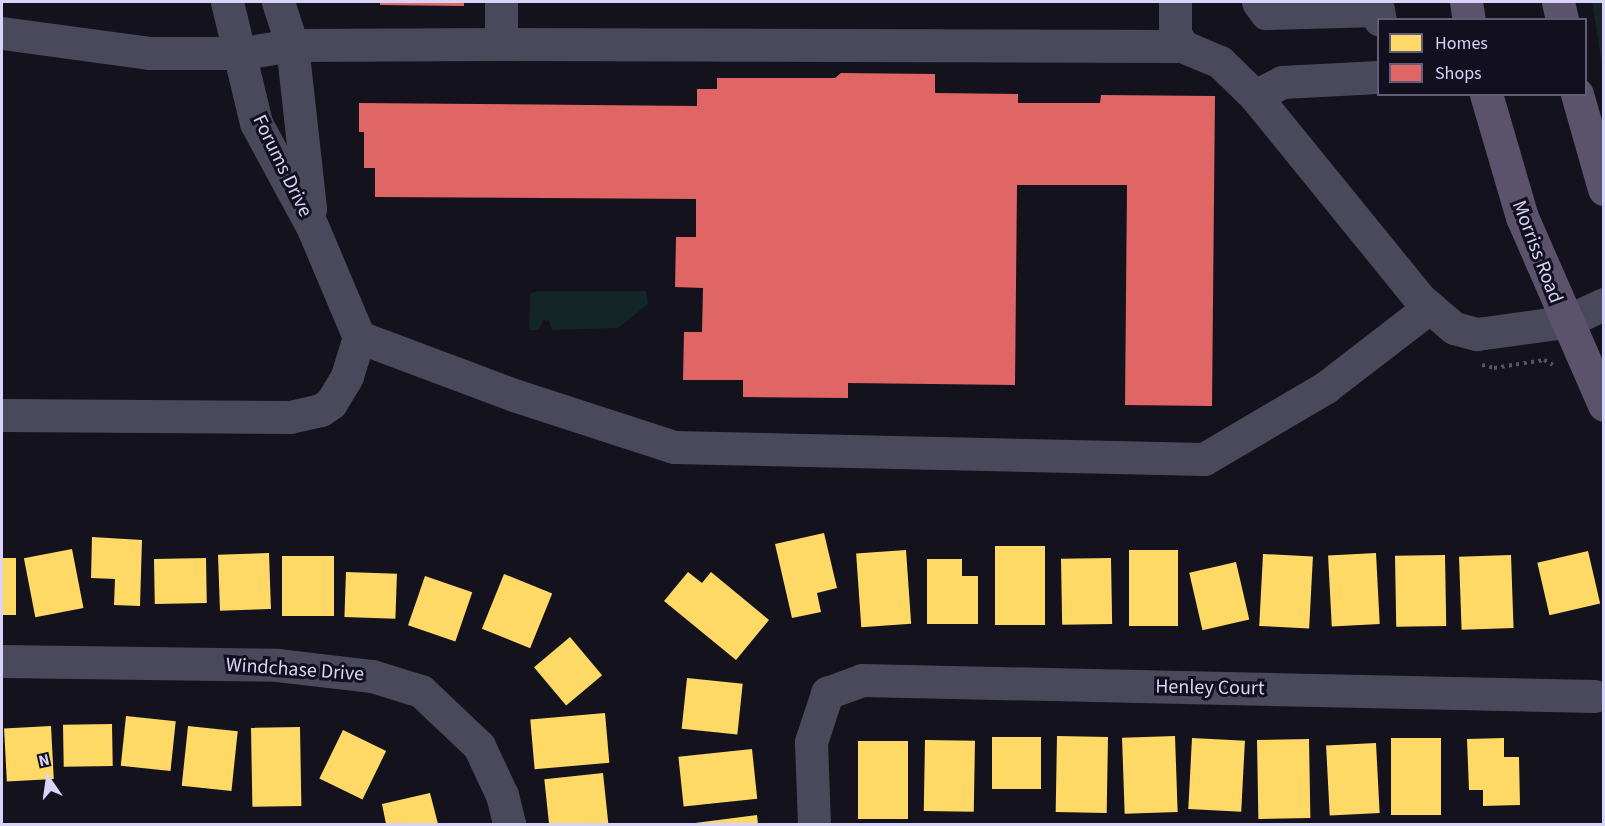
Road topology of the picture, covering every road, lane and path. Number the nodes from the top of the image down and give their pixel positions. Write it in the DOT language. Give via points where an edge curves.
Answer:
graph roads {
  1 [pos="227,2"];
  2 [pos="278,2"];
  3 [pos="501,2"];
  4 [pos="1175,2"];
  5 [pos="1258,2"];
  6 [pos="1466,2"];
  7 [pos="1558,2"];
  8 [pos="1378,10"];
  9 [pos="1469,18"];
  10 [pos="1562,18"];
  11 [pos="2,33"];
  12 [pos="501,44"];
  13 [pos="292,45"];
  14 [pos="1182,46"];
  15 [pos="243,53"];
  16 [pos="1377,77"];
  17 [pos="1255,96"];
  18 [pos="1487,96"];
  19 [pos="1578,96"];
  20 [pos="1604,189"];
  21 [pos="312,226"];
  22 [pos="1604,304"];
  23 [pos="1430,307"];
  24 [pos="1565,322"];
  25 [pos="359,337"];
  26 [pos="1604,405"];
  27 [pos="2,415"];
  28 [pos="2,660"];
  29 [pos="1595,696"];
  30 [pos="509,825"];
  31 [pos="814,825"];
  1 -- 15 [label="street, Forums Drive"];
  2 -- 13 [label="street, Forums Drive"];
  3 -- 12 [label="street"];
  4 -- 14 [label="street" via="1175,33"];
  5 -- 8 [label="street" via="1266,13"];
  6 -- 9 [label="main road"];
  7 -- 10 [label="main road"];
  11 -- 15 [label="street" via="149,53"];
  12 -- 13 [label="street"];
  12 -- 14 [label="street"];
  13 -- 15 [label="street"];
  13 -- 21 [label="street, Forums Drive"];
  14 -- 17 [label="street" via="1220,62"];
  15 -- 21 [label="street, Forums Drive" via="256,123"];
  16 -- 17 [label="street" via="1282,82"];
  17 -- 23 [label="street"];
  18 -- 24 [label="main road, Morriss Road" via="1522,217"];
  19 -- 20 [label="main road"];
  21 -- 25 [label="street, Forums Drive"];
  22 -- 24 [label="street"];
  23 -- 24 [label="street" via="1454,328 1476,334"];
  23 -- 25 [label="street" via="1326,387 1204,459 674,447 517,396"];
  24 -- 26 [label="main road, Morriss Road"];
  25 -- 27 [label="street" via="340,391 331,403 321,410 290,417"];
  28 -- 30 [label="street, Windchase Drive" via="277,666 372,676 421,691 480,746 502,795"];
  29 -- 31 [label="street, Henley Court" via="862,680 827,693 811,742"];
}
